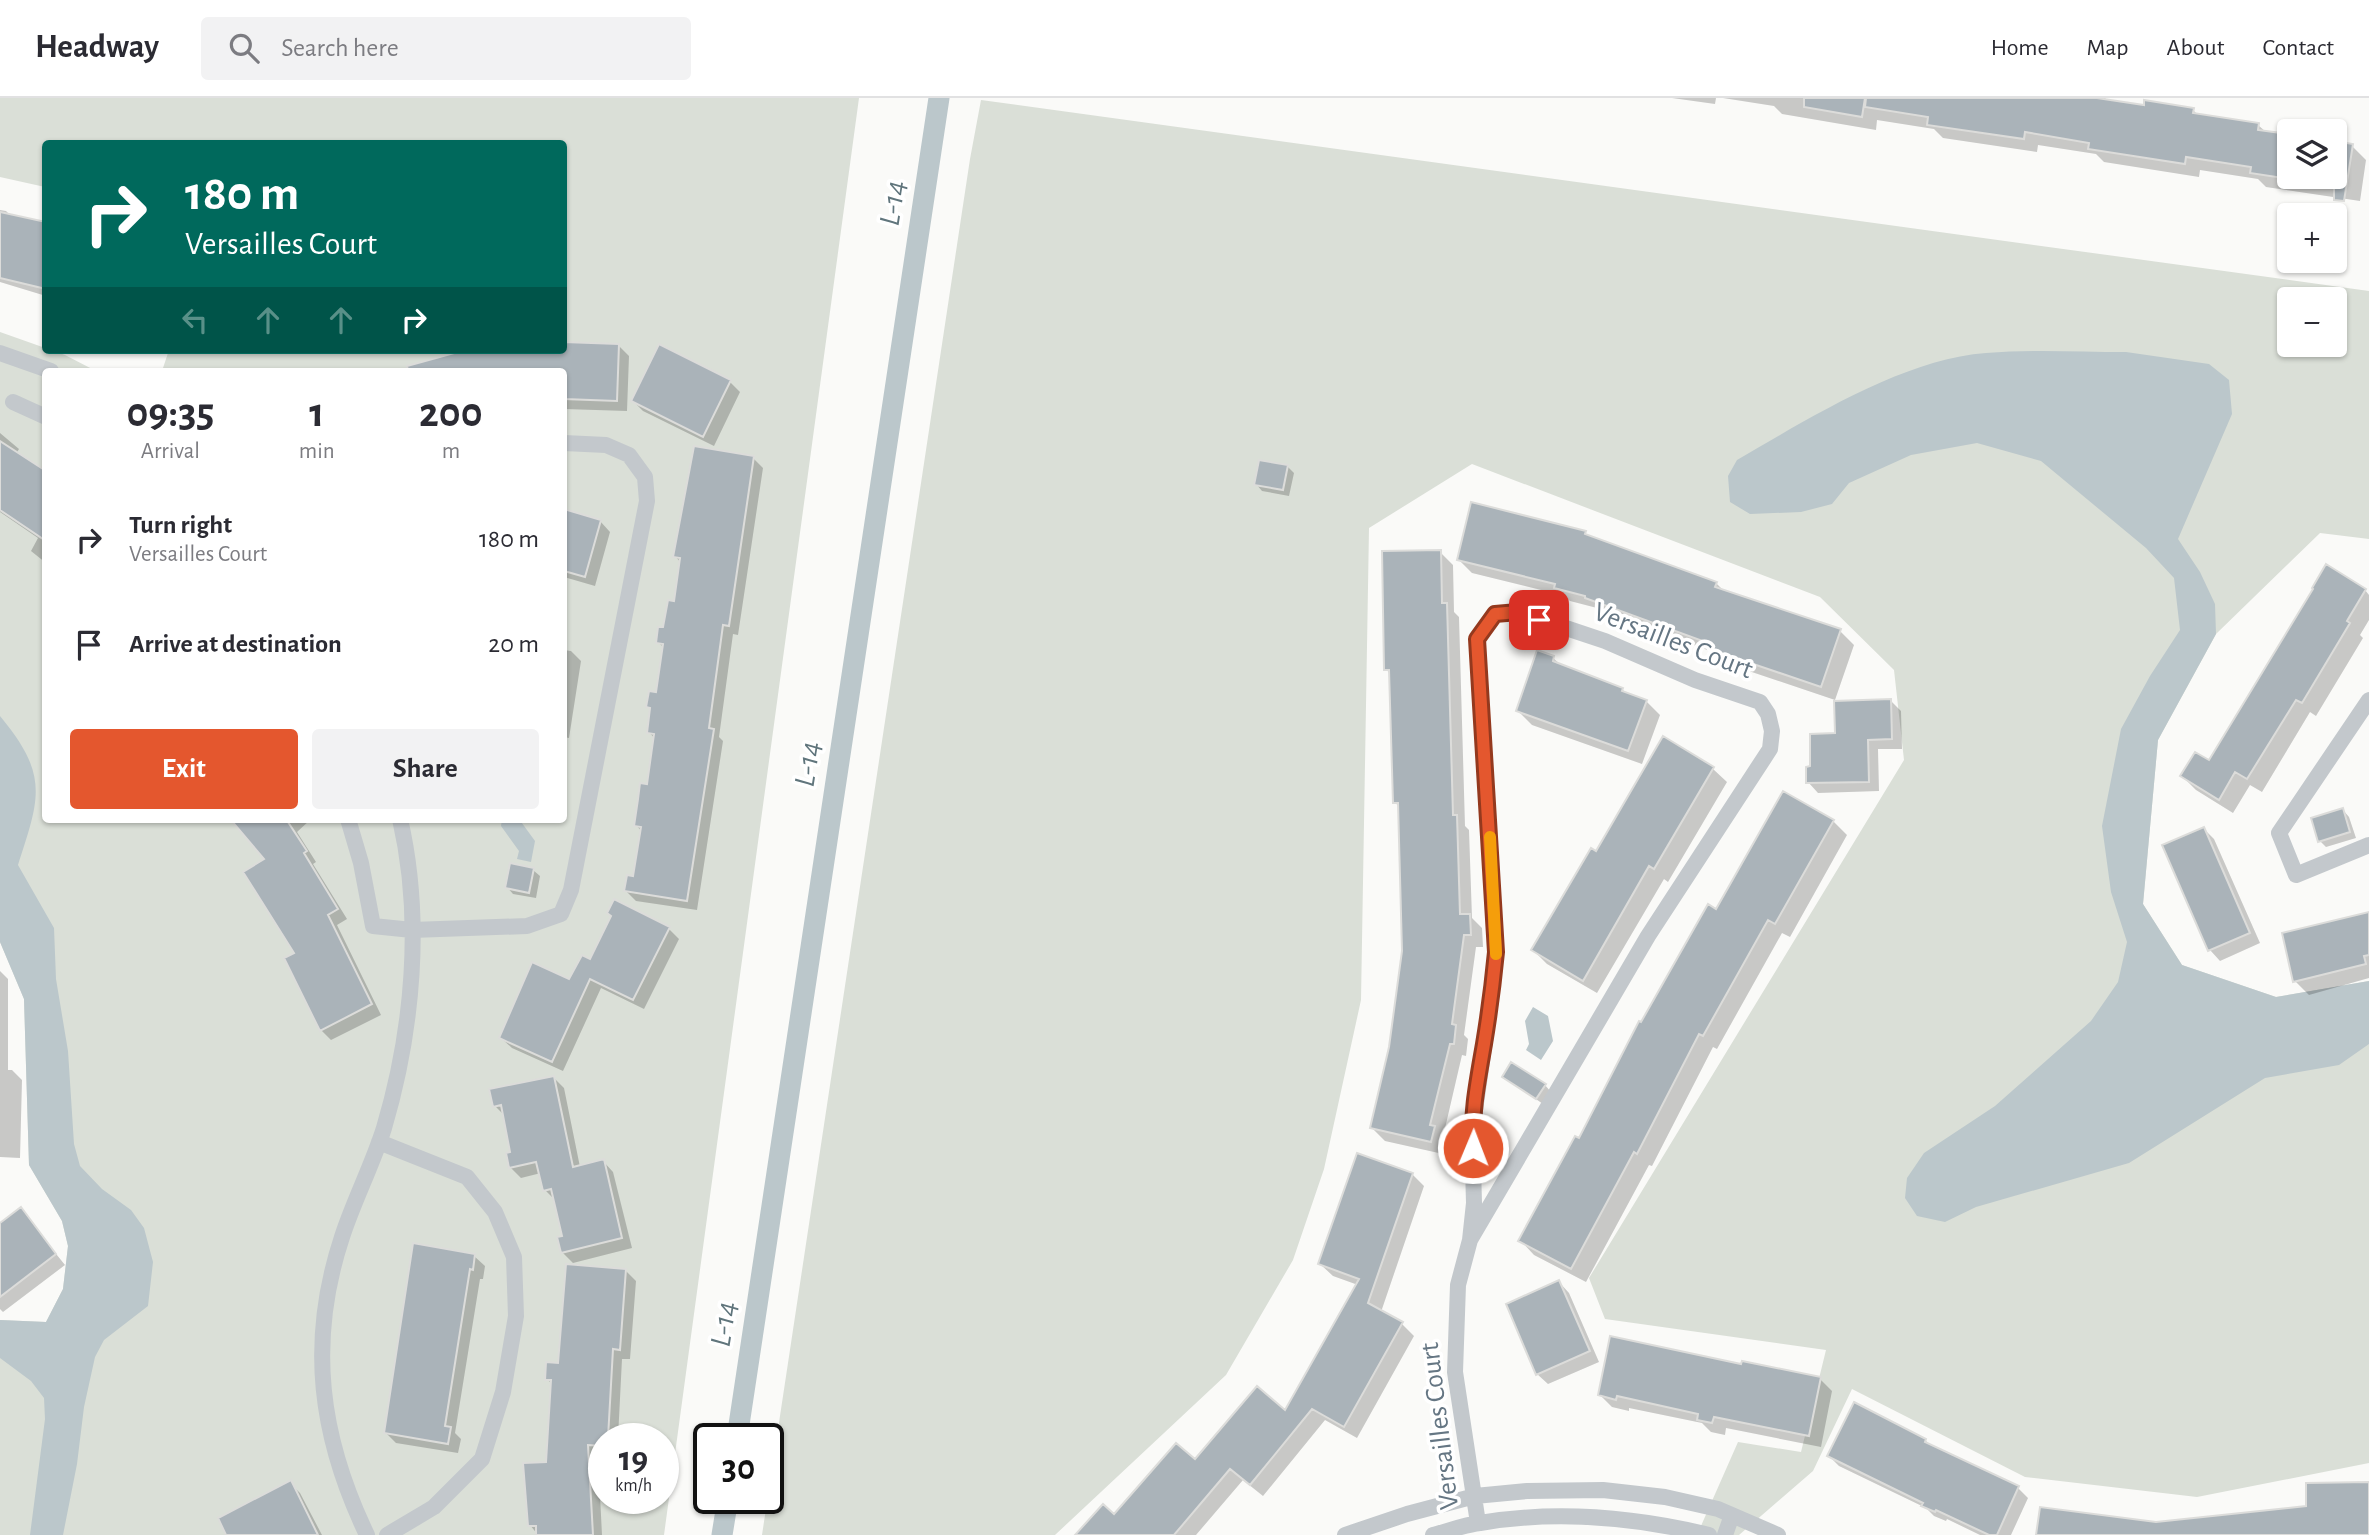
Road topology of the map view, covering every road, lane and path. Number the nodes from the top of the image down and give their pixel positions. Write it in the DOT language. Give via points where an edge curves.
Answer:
graph roads {
  1 [pos="0,353"];
  2 [pos="42,368"];
  3 [pos="13,402"];
  4 [pos="42,415"];
  5 [pos="567,443"];
  6 [pos="2369,699"];
  7 [pos="349,823"];
  8 [pos="401,823"];
  9 [pos="2369,845"];
  10 [pos="412,930"];
  11 [pos="379,1142"];
  12 [pos="1470,1240"];
  13 [pos="1475,1496"];
  14 [pos="1732,1515"];
  15 [pos="1478,1523"];
  16 [pos="367,1535"];
  17 [pos="387,1535"];
  18 [pos="1345,1535"];
  19 [pos="1433,1535"];
  20 [pos="1709,1535"];
  21 [pos="1725,1535"];
  22 [pos="1778,1535"];
  1 -- 2 [label="street"];
  3 -- 4 [label="street"];
  5 -- 10 [label="street" via="606,445 629,455 645,478 647,501 571,890 561,914 527,926"];
  6 -- 9 [label="street" via="2279,833 2296,875"];
  7 -- 10 [label="street" via="373,926"];
  8 -- 10 [label="street"];
  10 -- 11 [label="street" via="403,1047"];
  11 -- 16 [label="street" via="334,1264 322,1357 333,1450"];
  11 -- 17 [label="street" via="467,1177 495,1212 514,1257 516,1316 503,1392 482,1458 435,1507"];
  12 -- 12 [label="street, Versailles Court" via="1648,936 1770,749 1772,731 1760,702 1518,612 1495,614 1477,639 1496,952 1472,1131"];
  12 -- 13 [label="street, Versailles Court" via="1458,1285 1455,1372"];
  13 -- 14 [label="street" via="1603,1490 1665,1497"];
  13 -- 15 [label="street, Versailles Court"];
  13 -- 18 [label="street"];
  14 -- 21 [label="street"];
  14 -- 22 [label="street"];
  15 -- 19 [label="street"];
  15 -- 20 [label="street" via="1529,1517 1601,1517 1660,1523"];
}
